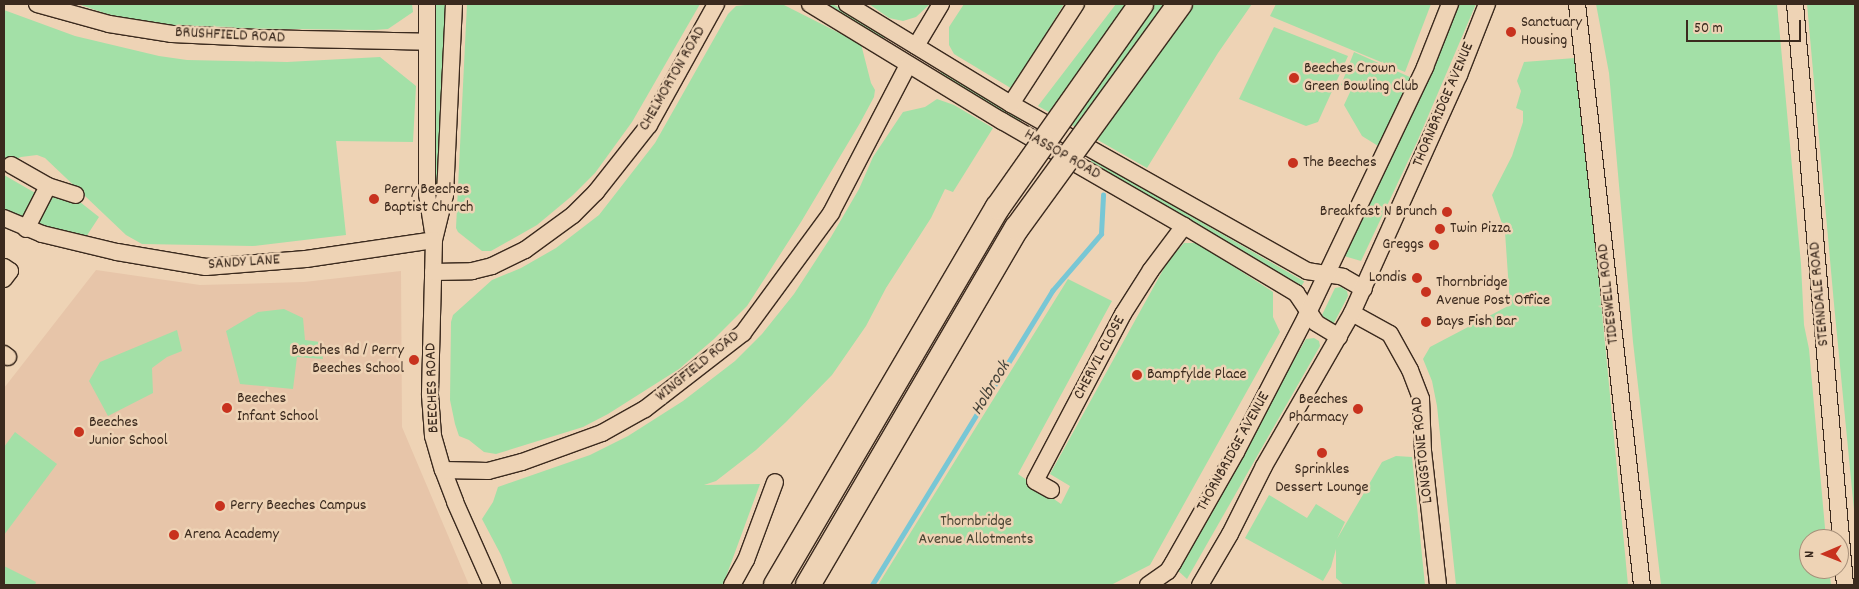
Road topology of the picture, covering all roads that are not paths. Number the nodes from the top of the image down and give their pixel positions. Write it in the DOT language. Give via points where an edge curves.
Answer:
graph roads {
  1 [pos="37,4"];
  2 [pos="427,4"];
  3 [pos="454,4"];
  4 [pos="716,4"];
  5 [pos="810,4"];
  6 [pos="847,4"];
  7 [pos="942,4"];
  8 [pos="1076,4"];
  9 [pos="1141,4"];
  10 [pos="1180,4"];
  11 [pos="1450,4"];
  12 [pos="1487,4"];
  13 [pos="1577,4"];
  14 [pos="1795,4"];
  15 [pos="427,42"];
  16 [pos="916,46"];
  17 [pos="908,66"];
  18 [pos="1011,104"];
  19 [pos="10,165"];
  20 [pos="48,186"];
  21 [pos="76,195"];
  22 [pos="4,218"];
  23 [pos="1184,226"];
  24 [pos="26,229"];
  25 [pos="434,240"];
  26 [pos="432,272"];
  27 [pos="1328,274"];
  28 [pos="1364,289"];
  29 [pos="1309,311"];
  30 [pos="1352,313"];
  31 [pos="1340,337"];
  32 [pos="443,470"];
  33 [pos="775,482"];
  34 [pos="1051,490"];
  35 [pos="492,585"];
  36 [pos="732,585"];
  37 [pos="776,585"];
  38 [pos="808,585"];
  39 [pos="1148,585"];
  40 [pos="1154,585"];
  41 [pos="1161,585"];
  42 [pos="1200,585"];
  43 [pos="1438,585"];
  44 [pos="1642,585"];
  45 [pos="1845,585"];
  1 -- 15 [label="street, BRUSHFIELD ROAD" via="109,24 172,34"];
  2 -- 15 [label="street, BEECHES ROAD"];
  3 -- 25 [label="street, BEECHES ROAD" via="445,195"];
  4 -- 26 [label="street, CHELMORTON ROAD" via="649,125 596,192 573,215 525,250 492,266"];
  5 -- 17 [label="street, HASSOP ROAD"];
  6 -- 16 [label="street, HASSOP ROAD"];
  7 -- 16 [label="street"];
  8 -- 18 [label="street"];
  9 -- 37 [label="highway, bridge" via="998,207"];
  10 -- 38 [label="highway, bridge" via="1018,228"];
  11 -- 27 [label="street, THORNBRIDGE AVENUE" via="1425,67"];
  12 -- 28 [label="street, THORNBRIDGE AVENUE"];
  13 -- 44 [label="street, TIDESWELL ROAD"];
  14 -- 45 [label="street, STERNDALE ROAD"];
  15 -- 25 [label="street, BEECHES ROAD" via="427,194"];
  16 -- 18 [label="street, HASSOP ROAD"];
  17 -- 23 [label="street, HASSOP ROAD"];
  17 -- 32 [label="street, WINGFIELD ROAD" via="831,213 742,333 645,409 602,433 488,471"];
  18 -- 27 [label="street, HASSOP ROAD" via="1307,271"];
  19 -- 20 [label="street"];
  20 -- 21 [label="street"];
  20 -- 24 [label="street"];
  22 -- 24 [label="street, SANDY LANE"];
  23 -- 29 [label="street, HASSOP ROAD" via="1296,293"];
  23 -- 34 [label="street, CHERVIL CLOSE" via="1151,270 1119,322 1035,481"];
  24 -- 25 [label="street, SANDY LANE" via="117,252 206,266 306,258"];
  25 -- 26 [label="street, BEECHES ROAD"];
  26 -- 32 [label="street, BEECHES ROAD" via="430,395 433,436"];
  27 -- 28 [label="street" via="1343,277"];
  27 -- 29 [label="street, THORNBRIDGE AVENUE"];
  28 -- 30 [label="street, THORNBRIDGE AVENUE"];
  29 -- 31 [label="street" via="1316,323"];
  29 -- 39 [label="street, THORNBRIDGE AVENUE" via="1236,452 1173,563 1168,571"];
  30 -- 31 [label="street, THORNBRIDGE AVENUE"];
  30 -- 43 [label="street, LONGSTONE ROAD" via="1390,334 1410,370 1421,400 1423,451"];
  31 -- 42 [label="street, THORNBRIDGE AVENUE" via="1264,466"];
  32 -- 35 [label="street, BEECHES ROAD"];
  33 -- 36 [label="street" via="746,560"];
  40 -- 41 [label="street"];
}
